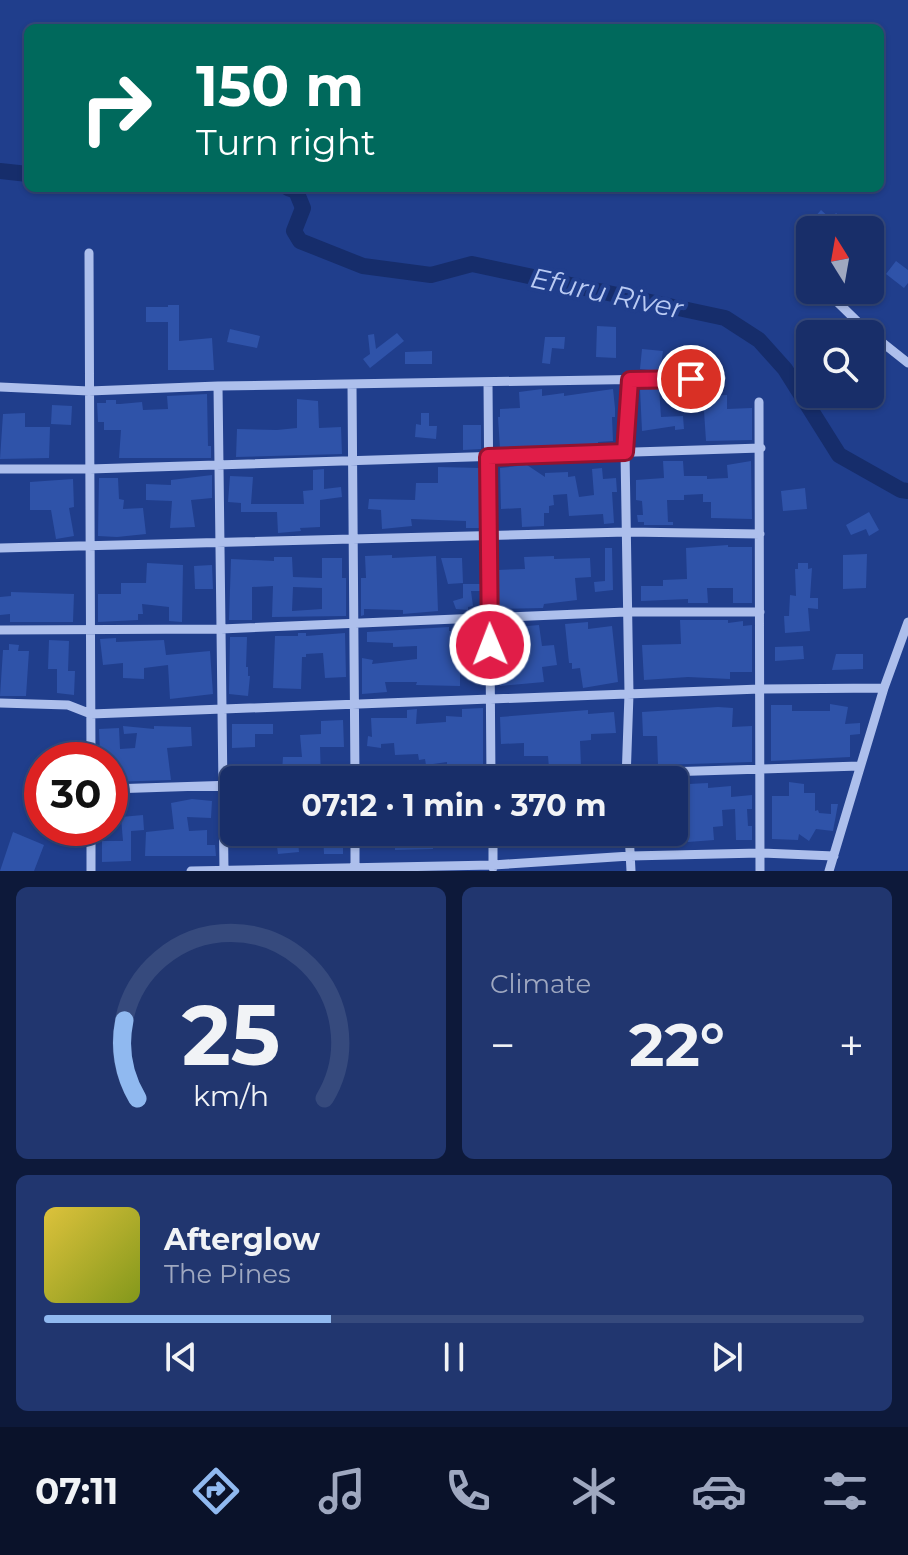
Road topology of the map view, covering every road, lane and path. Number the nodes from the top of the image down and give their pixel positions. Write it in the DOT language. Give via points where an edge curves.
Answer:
graph roads {
  1 [pos="89,253"];
  2 [pos="839,304"];
  3 [pos="908,363"];
  4 [pos="721,378"];
  5 [pos="630,380"];
  6 [pos="488,382"];
  7 [pos="352,385"];
  8 [pos="218,386"];
  9 [pos="0,387"];
  10 [pos="89,391"];
  11 [pos="759,402"];
  12 [pos="761,448"];
  13 [pos="625,452"];
  14 [pos="488,457"];
  15 [pos="354,461"];
  16 [pos="219,465"];
  17 [pos="0,469"];
  18 [pos="90,469"];
  19 [pos="627,532"];
  20 [pos="760,534"];
  21 [pos="490,536"];
  22 [pos="353,540"];
  23 [pos="220,544"];
  24 [pos="90,547"];
  25 [pos="0,548"];
  26 [pos="626,612"];
  27 [pos="760,612"];
  28 [pos="488,617"];
  29 [pos="908,622"];
  30 [pos="354,623"];
  31 [pos="221,629"];
  32 [pos="0,630"];
  33 [pos="90,630"];
  34 [pos="884,688"];
  35 [pos="760,689"];
  36 [pos="629,694"];
  37 [pos="492,700"];
  38 [pos="0,703"];
  39 [pos="354,705"];
  40 [pos="222,708"];
  41 [pos="91,714"];
  42 [pos="91,742"];
  43 [pos="223,766"];
  44 [pos="355,766"];
  45 [pos="491,766"];
  46 [pos="626,766"];
  47 [pos="860,766"];
  48 [pos="760,769"];
  49 [pos="688,773"];
  50 [pos="220,785"];
  51 [pos="128,788"];
  52 [pos="91,846"];
  53 [pos="224,846"];
  54 [pos="355,846"];
  55 [pos="493,846"];
  56 [pos="630,846"];
  57 [pos="760,853"];
  58 [pos="630,856"];
  59 [pos="834,856"];
  60 [pos="493,868"];
  61 [pos="355,869"];
  62 [pos="91,871"];
  63 [pos="191,871"];
  64 [pos="224,871"];
  65 [pos="631,871"];
  66 [pos="760,871"];
  67 [pos="829,871"];
  1 -- 10 [label="street"];
  2 -- 3 [label="street"];
  4 -- 5 [label="street"];
  5 -- 6 [label="street"];
  5 -- 13 [label="street"];
  6 -- 7 [label="street"];
  6 -- 14 [label="street"];
  7 -- 8 [label="street"];
  7 -- 15 [label="street"];
  8 -- 10 [label="street"];
  8 -- 16 [label="street"];
  9 -- 10 [label="street"];
  10 -- 18 [label="street"];
  11 -- 12 [label="street"];
  12 -- 13 [label="street"];
  12 -- 20 [label="street"];
  13 -- 14 [label="street"];
  13 -- 19 [label="street"];
  14 -- 15 [label="street"];
  14 -- 21 [label="street"];
  15 -- 16 [label="street"];
  15 -- 22 [label="street"];
  16 -- 18 [label="street"];
  16 -- 23 [label="street"];
  17 -- 18 [label="street"];
  18 -- 24 [label="street"];
  19 -- 20 [label="street"];
  19 -- 21 [label="street"];
  19 -- 26 [label="street"];
  20 -- 27 [label="street"];
  21 -- 22 [label="street"];
  21 -- 28 [label="street"];
  22 -- 23 [label="street"];
  22 -- 30 [label="street"];
  23 -- 24 [label="street"];
  23 -- 31 [label="street"];
  24 -- 25 [label="street"];
  24 -- 33 [label="street"];
  26 -- 27 [label="street"];
  26 -- 28 [label="street"];
  26 -- 36 [label="street"];
  27 -- 35 [label="street"];
  28 -- 30 [label="street"];
  28 -- 37 [label="street"];
  29 -- 34 [label="street"];
  30 -- 31 [label="street"];
  30 -- 39 [label="street"];
  31 -- 33 [label="street"];
  31 -- 40 [label="street"];
  32 -- 33 [label="street"];
  33 -- 41 [label="street"];
  34 -- 35 [label="street"];
  34 -- 47 [label="street"];
  35 -- 36 [label="street"];
  35 -- 48 [label="street"];
  36 -- 37 [label="street"];
  36 -- 46 [label="street"];
  37 -- 39 [label="street"];
  37 -- 45 [label="street"];
  38 -- 41 [label="street" via="68,705"];
  39 -- 40 [label="street"];
  39 -- 44 [label="street"];
  40 -- 41 [label="street"];
  40 -- 43 [label="street"];
  41 -- 42 [label="street"];
  47 -- 48 [label="street"];
  47 -- 59 [label="street"];
  48 -- 49 [label="street"];
  48 -- 57 [label="street"];
  50 -- 51 [label="street"];
  52 -- 62 [label="street"];
  53 -- 64 [label="street"];
  54 -- 61 [label="street"];
  55 -- 60 [label="street"];
  56 -- 58 [label="street"];
  57 -- 58 [label="street"];
  57 -- 59 [label="street"];
  57 -- 66 [label="street"];
  58 -- 60 [label="street"];
  58 -- 65 [label="street"];
  59 -- 67 [label="street"];
  60 -- 61 [label="street"];
  61 -- 64 [label="street"];
  63 -- 64 [label="street"];
}
